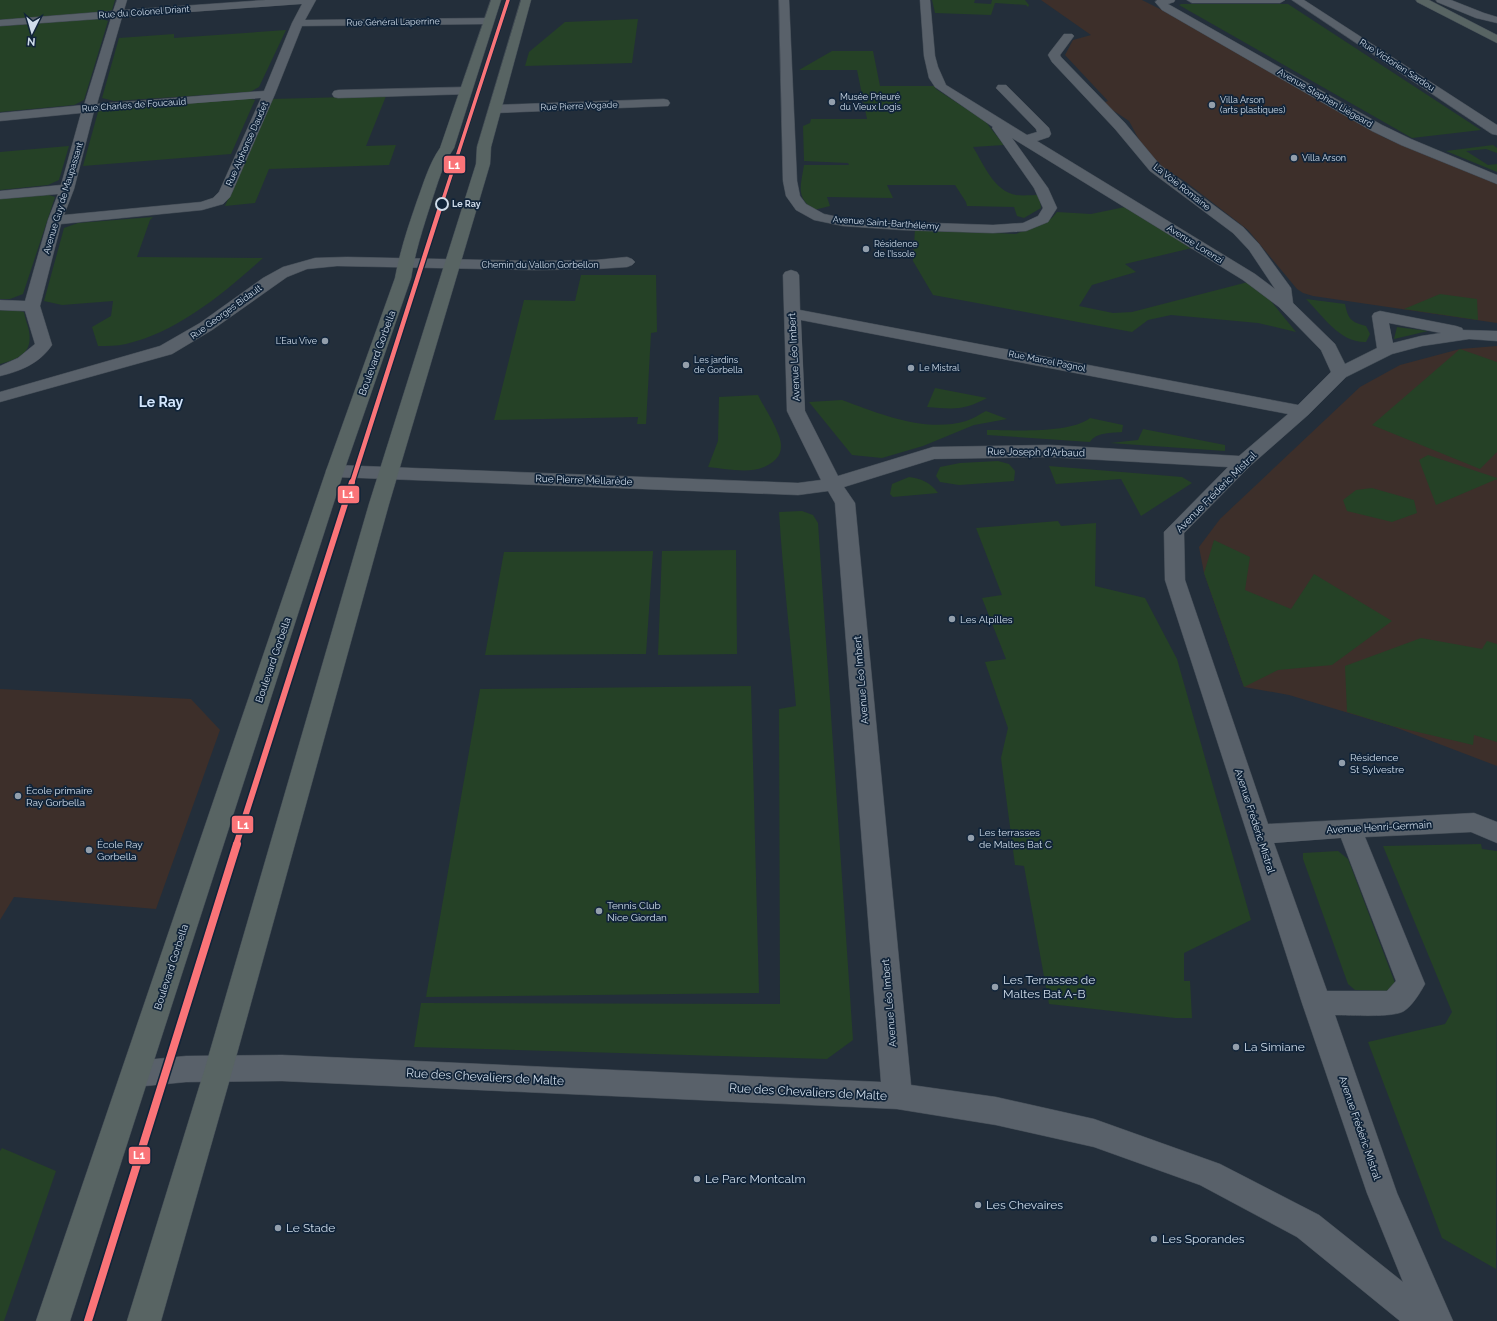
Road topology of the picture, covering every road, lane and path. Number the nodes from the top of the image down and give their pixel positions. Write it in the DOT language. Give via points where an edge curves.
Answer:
graph roads {
  1 [pos="122,0"];
  2 [pos="310,0"];
  3 [pos="496,0"];
  4 [pos="526,0"];
  5 [pos="784,0"];
  6 [pos="925,0"];
  7 [pos="1192,0"];
  8 [pos="1280,0"];
  9 [pos="1298,0"];
  10 [pos="1421,0"];
  11 [pos="1442,0"];
  12 [pos="1162,1"];
  13 [pos="118,14"];
  14 [pos="1480,16"];
  15 [pos="1497,20"];
  16 [pos="488,21"];
  17 [pos="298,23"];
  18 [pos="0,24"];
  19 [pos="1478,30"];
  20 [pos="1068,36"];
  21 [pos="1497,40"];
  22 [pos="1002,88"];
  23 [pos="466,91"];
  24 [pos="269,94"];
  25 [pos="338,94"];
  26 [pos="664,103"];
  27 [pos="89,108"];
  28 [pos="495,109"];
  29 [pos="0,117"];
  30 [pos="995,122"];
  31 [pos="1497,131"];
  32 [pos="1026,140"];
  33 [pos="1497,180"];
  34 [pos="66,189"];
  35 [pos="0,195"];
  36 [pos="55,220"];
  37 [pos="406,262"];
  38 [pos="627,262"];
  39 [pos="453,264"];
  40 [pos="791,275"];
  41 [pos="1285,304"];
  42 [pos="0,305"];
  43 [pos="32,306"];
  44 [pos="792,313"];
  45 [pos="1469,334"];
  46 [pos="1497,336"];
  47 [pos="1386,350"];
  48 [pos="0,372"];
  49 [pos="1340,373"];
  50 [pos="0,397"];
  51 [pos="1302,411"];
  52 [pos="1243,462"];
  53 [pos="334,471"];
  54 [pos="390,472"];
  55 [pos="833,484"];
  56 [pos="1348,828"];
  57 [pos="1497,833"];
  58 [pos="1259,834"];
  59 [pos="1316,1003"];
  60 [pos="219,1068"];
  61 [pos="135,1074"];
  62 [pos="897,1096"];
  63 [pos="53,1321"];
  64 [pos="144,1321"];
  65 [pos="1426,1321"];
  66 [pos="1436,1321"];
  1 -- 13 [label="street, Avenue Guy de Maupassant"];
  2 -- 13 [label="street, Rue du Colonel Driant"];
  2 -- 17 [label="street, Rue Alphonse Daudet"];
  3 -- 16 [label="main road, Boulevard Gorbella"];
  4 -- 28 [label="main road"];
  5 -- 30 [label="street, Avenue Saint-Barthélémy" via="790,181 793,196 801,207 820,217 843,222 986,229 1026,227 1043,218 1050,208 1041,188"];
  6 -- 30 [label="street, Avenue Lorenzi" via="929,57 938,82 941,87"];
  7 -- 8 [label="street"];
  9 -- 31 [label="street, Rue Victorien Sardou"];
  10 -- 19 [label="main road"];
  11 -- 14 [label="street"];
  12 -- 33 [label="street, Avenue Stephen Liégeard" via="1166,8 1377,128"];
  13 -- 18 [label="street, Rue du Colonel Driant"];
  13 -- 27 [label="street, Avenue Guy de Maupassant"];
  14 -- 15 [label="street"];
  14 -- 19 [label="street" via="1476,18"];
  16 -- 17 [label="street, Rue Général Laperrine"];
  16 -- 23 [label="main road, Boulevard Gorbella"];
  17 -- 24 [label="street, Rue Alphonse Daudet"];
  19 -- 21 [label="main road"];
  20 -- 41 [label="street, La Voie Romaine" via="1054,55 1056,59 1120,126 1155,168 1238,230 1254,247 1283,288"];
  22 -- 32 [label="street" via="1042,128 1044,134"];
  23 -- 25 [label="street"];
  23 -- 37 [label="main road, Boulevard Gorbella" via="447,148 438,161"];
  24 -- 27 [label="street, Rue Charles de Foucauld"];
  24 -- 36 [label="street, Rue Alphonse Daudet" via="225,194 218,201 202,206"];
  26 -- 28 [label="street, Rue Pierre Vogade"];
  27 -- 29 [label="street, Rue Charles de Foucauld"];
  27 -- 34 [label="street, Avenue Guy de Maupassant"];
  28 -- 39 [label="main road" via="484,147 484,161"];
  30 -- 32 [label="street, Avenue Lorenzi"];
  32 -- 41 [label="street, Avenue Lorenzi" via="1249,277"];
  34 -- 35 [label="street"];
  34 -- 36 [label="street, Avenue Guy de Maupassant"];
  36 -- 43 [label="street, Avenue Guy de Maupassant"];
  37 -- 39 [label="street, Rue Georges Bidault"];
  37 -- 50 [label="street, Rue Georges Bidault" via="316,262 295,267 277,275 203,330 166,350"];
  37 -- 53 [label="main road, Boulevard Gorbella" via="404,278"];
  38 -- 39 [label="street, Chemin du Vallon Gorbellon" via="601,265"];
  39 -- 54 [label="main road"];
  40 -- 44 [label="street, Avenue Léo Imbert"];
  41 -- 49 [label="street, Avenue Lorenzi" via="1329,348"];
  42 -- 43 [label="street"];
  43 -- 48 [label="street" via="44,345 33,358"];
  44 -- 51 [label="street, Rue Marcel Pagnol"];
  44 -- 55 [label="street, Avenue Léo Imbert" via="796,411"];
  45 -- 46 [label="street"];
  45 -- 47 [label="street" via="1421,341"];
  45 -- 47 [label="street" via="1380,316"];
  47 -- 49 [label="street"];
  49 -- 51 [label="street, Avenue Frédéric Mistral"];
  51 -- 52 [label="street, Avenue Frédéric Mistral"];
  52 -- 55 [label="street, Rue Joseph d'Arbaud" via="1049,450 933,453"];
  52 -- 58 [label="street, Avenue Frédéric Mistral" via="1174,532 1175,580"];
  53 -- 54 [label="street, Rue Pierre Mellarède"];
  53 -- 61 [label="main road, Boulevard Gorbella"];
  54 -- 55 [label="street, Rue Pierre Mellarède" via="798,489"];
  54 -- 60 [label="main road"];
  55 -- 62 [label="street, Avenue Léo Imbert" via="845,503"];
  56 -- 57 [label="street, Avenue Henri-Germain" via="1474,822"];
  56 -- 58 [label="street, Avenue Henri-Germain"];
  56 -- 59 [label="street" via="1411,984 1394,1003"];
  58 -- 59 [label="street, Avenue Frédéric Mistral"];
  59 -- 66 [label="street, Avenue Frédéric Mistral" via="1382,1193"];
  60 -- 61 [label="street, Rue des Chevaliers de Malte"];
  60 -- 62 [label="street, Rue des Chevaliers de Malte" via="282,1068"];
  60 -- 64 [label="main road"];
  61 -- 63 [label="main road, Boulevard Gorbella"];
  62 -- 65 [label="street, Rue des Chevaliers de Malte" via="996,1111 1094,1133 1209,1174 1308,1226"];
}
